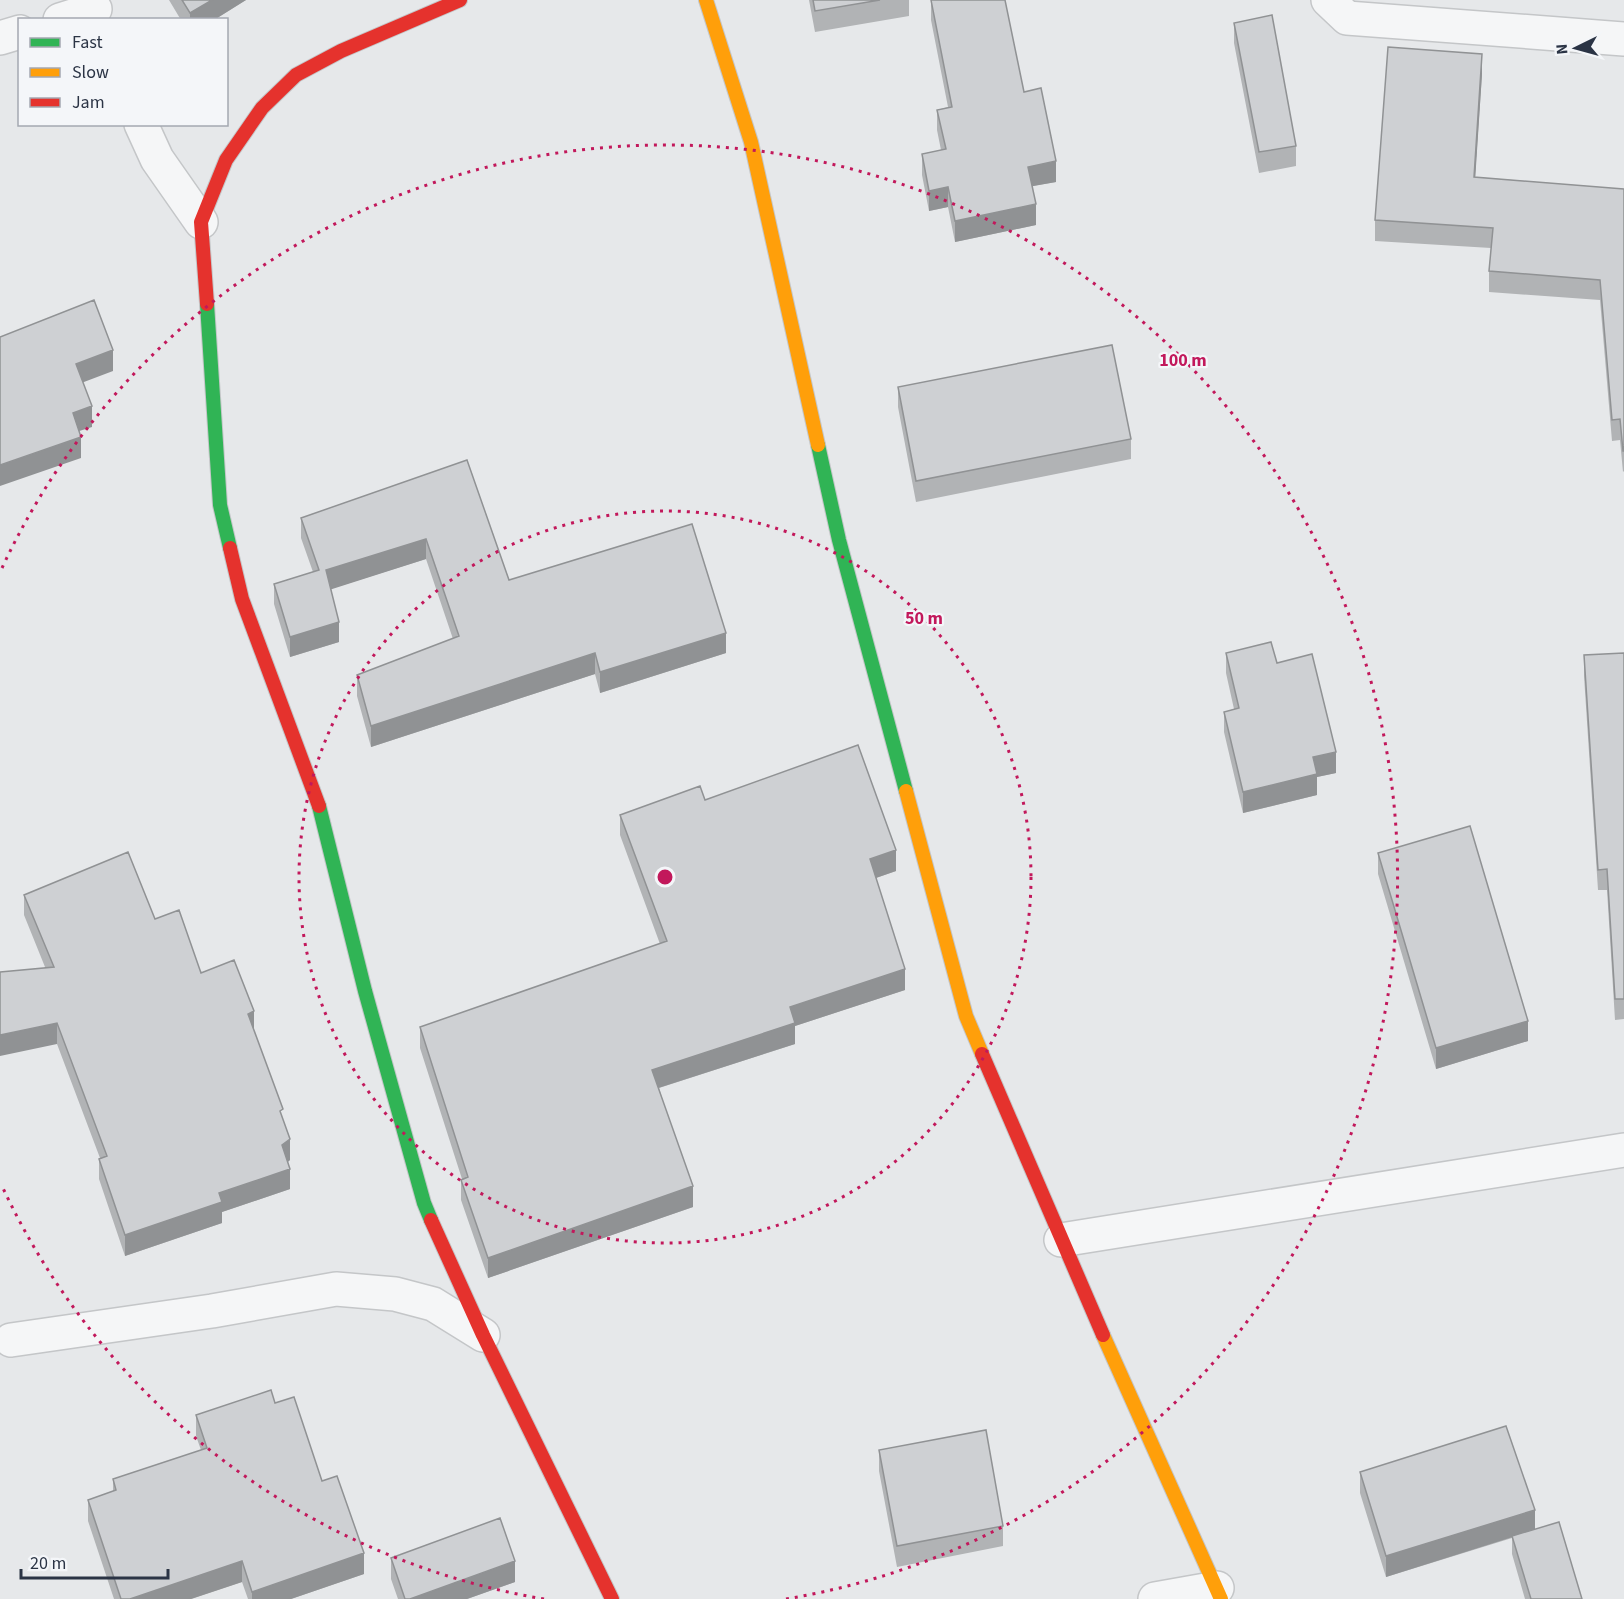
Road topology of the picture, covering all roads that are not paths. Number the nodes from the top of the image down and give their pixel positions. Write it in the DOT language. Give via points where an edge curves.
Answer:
graph roads {
  1 [pos="460,0"];
  2 [pos="706,0"];
  3 [pos="1328,0"];
  4 [pos="95,10"];
  5 [pos="67,18"];
  6 [pos="18,33"];
  7 [pos="0,38"];
  8 [pos="1624,39"];
  9 [pos="142,126"];
  10 [pos="201,222"];
  11 [pos="1624,1150"];
  12 [pos="1061,1240"];
  13 [pos="483,1335"];
  14 [pos="11,1340"];
  15 [pos="1219,1594"];
  16 [pos="612,1599"];
  17 [pos="1155,1599"];
  1 -- 10 [label="street" via="341,51 296,75 262,108 226,160"];
  2 -- 12 [label="street" via="751,142 839,540 966,1016"];
  3 -- 8 [label="street" via="1347,18"];
  4 -- 5 [label="street"];
  6 -- 7 [label="street"];
  9 -- 10 [label="street" via="157,159"];
  10 -- 13 [label="street" via="220,505 242,599 324,820 365,991 424,1203"];
  11 -- 12 [label="street"];
  12 -- 15 [label="street"];
  13 -- 14 [label="street" via="433,1304 395,1294 336,1289"];
  13 -- 16 [label="street"];
  15 -- 17 [label="street"];
}
